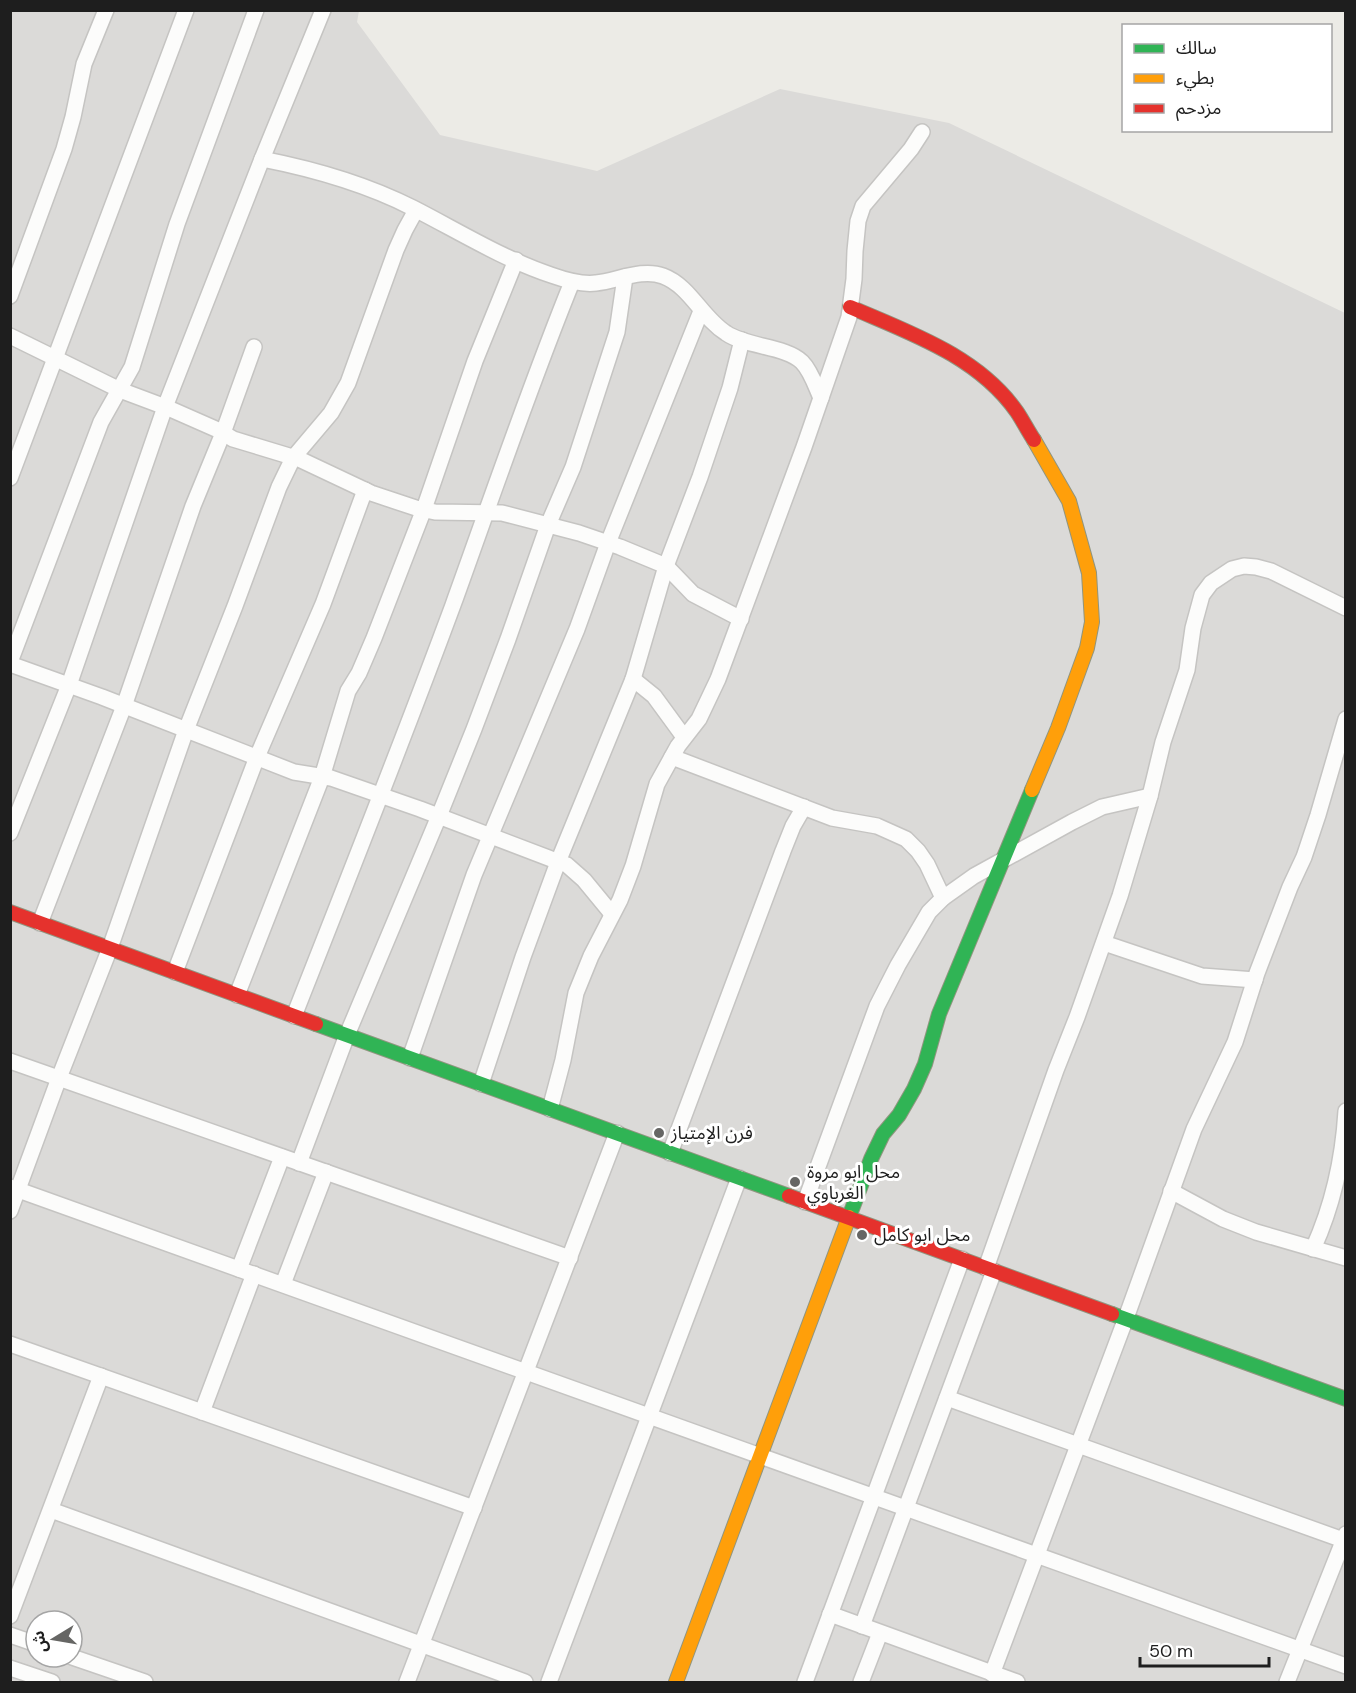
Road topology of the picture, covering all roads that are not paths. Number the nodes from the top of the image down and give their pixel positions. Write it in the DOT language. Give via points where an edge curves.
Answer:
graph roads {
  1 [pos="106,10"];
  2 [pos="186,10"];
  3 [pos="256,10"];
  4 [pos="323,10"];
  5 [pos="922,132"];
  6 [pos="262,159"];
  7 [pos="416,210"];
  8 [pos="516,260"];
  9 [pos="625,277"];
  10 [pos="572,282"];
  11 [pos="10,296"];
  12 [pos="850,307"];
  13 [pos="701,311"];
  14 [pos="10,336"];
  15 [pos="742,340"];
  16 [pos="254,347"];
  17 [pos="56,359"];
  18 [pos="120,390"];
  19 [pos="821,398"];
  20 [pos="165,407"];
  21 [pos="223,433"];
  22 [pos="293,458"];
  23 [pos="10,478"];
  24 [pos="365,490"];
  25 [pos="424,510"];
  26 [pos="484,512"];
  27 [pos="548,525"];
  28 [pos="608,543"];
  29 [pos="666,566"];
  30 [pos="1346,608"];
  31 [pos="741,619"];
  32 [pos="10,663"];
  33 [pos="633,679"];
  34 [pos="69,685"];
  35 [pos="124,706"];
  36 [pos="1346,719"];
  37 [pos="186,730"];
  38 [pos="684,737"];
  39 [pos="257,757"];
  40 [pos="672,757"];
  41 [pos="322,777"];
  42 [pos="381,796"];
  43 [pos="1150,796"];
  44 [pos="804,807"];
  45 [pos="439,816"];
  46 [pos="10,833"];
  47 [pos="491,836"];
  48 [pos="558,862"];
  49 [pos="1002,862"];
  50 [pos="943,898"];
  51 [pos="10,912"];
  52 [pos="612,914"];
  53 [pos="40,923"];
  54 [pos="1104,943"];
  55 [pos="110,948"];
  56 [pos="175,972"];
  57 [pos="1255,980"];
  58 [pos="237,995"];
  59 [pos="294,1016"];
  60 [pos="346,1035"];
  61 [pos="410,1058"];
  62 [pos="10,1061"];
  63 [pos="59,1078"];
  64 [pos="481,1084"];
  65 [pos="550,1109"];
  66 [pos="1346,1111"];
  67 [pos="617,1133"];
  68 [pos="670,1153"];
  69 [pos="282,1156"];
  70 [pos="299,1162"];
  71 [pos="326,1172"];
  72 [pos="739,1178"];
  73 [pos="15,1188"];
  74 [pos="1172,1191"];
  75 [pos="805,1202"];
  76 [pos="10,1211"];
  77 [pos="850,1218"];
  78 [pos="1313,1249"];
  79 [pos="570,1258"];
  80 [pos="1346,1258"];
  81 [pos="962,1259"];
  82 [pos="239,1269"];
  83 [pos="990,1269"];
  84 [pos="254,1274"];
  85 [pos="283,1284"];
  86 [pos="1126,1318"];
  87 [pos="10,1344"];
  88 [pos="526,1372"];
  89 [pos="101,1376"];
  90 [pos="947,1398"];
  91 [pos="1346,1399"];
  92 [pos="202,1412"];
  93 [pos="649,1416"];
  94 [pos="1078,1445"];
  95 [pos="761,1456"];
  96 [pos="874,1496"];
  97 [pos="474,1508"];
  98 [pos="906,1508"];
  99 [pos="51,1510"];
  100 [pos="1345,1538"];
  101 [pos="1037,1555"];
  102 [pos="830,1614"];
  103 [pos="10,1616"];
  104 [pos="862,1626"];
  105 [pos="880,1633"];
  106 [pos="421,1646"];
  107 [pos="1300,1650"];
  108 [pos="84,1661"];
  109 [pos="1346,1666"];
  110 [pos="10,1668"];
  111 [pos="992,1674"];
  112 [pos="52,1683"];
  113 [pos="145,1683"];
  114 [pos="407,1683"];
  115 [pos="525,1683"];
  116 [pos="549,1683"];
  117 [pos="676,1683"];
  118 [pos="805,1683"];
  119 [pos="861,1683"];
  120 [pos="1017,1683"];
  121 [pos="1287,1683"];
  1 -- 11 [label="street" via="84,64 64,149"];
  2 -- 17 [label="street"];
  3 -- 18 [label="street" via="177,224 132,367"];
  4 -- 6 [label="street"];
  5 -- 12 [label="street" via="863,206"];
  6 -- 7 [label="street" via="350,183"];
  6 -- 20 [label="street"];
  7 -- 8 [label="street"];
  7 -- 22 [label="street" via="396,250 348,383 331,413"];
  8 -- 10 [label="street"];
  8 -- 25 [label="street" via="475,362"];
  9 -- 10 [label="street" via="596,284"];
  9 -- 13 [label="street" via="662,275 683,288"];
  9 -- 27 [label="street" via="609,361 573,467"];
  10 -- 26 [label="street"];
  12 -- 19 [label="street"];
  12 -- 49 [label="street" via="948,351 1002,394 1017,412 1069,501 1081,541 1091,597 1087,648"];
  13 -- 15 [label="street" via="727,334"];
  13 -- 28 [label="street"];
  14 -- 17 [label="street"];
  15 -- 19 [label="street" via="792,355 803,363"];
  15 -- 29 [label="street" via="730,388"];
  16 -- 21 [label="street"];
  17 -- 18 [label="street"];
  17 -- 23 [label="street"];
  18 -- 20 [label="street"];
  18 -- 32 [label="street" via="101,422"];
  19 -- 31 [label="street"];
  20 -- 21 [label="street"];
  20 -- 34 [label="street"];
  21 -- 22 [label="street"];
  21 -- 35 [label="street" via="193,506"];
  22 -- 24 [label="street"];
  22 -- 37 [label="street"];
  24 -- 25 [label="street"];
  24 -- 39 [label="street"];
  25 -- 26 [label="street"];
  25 -- 41 [label="street" via="374,638 348,691"];
  26 -- 27 [label="street"];
  26 -- 42 [label="street"];
  27 -- 28 [label="street"];
  27 -- 45 [label="street"];
  28 -- 29 [label="street"];
  28 -- 47 [label="street" via="577,629"];
  29 -- 31 [label="street" via="693,594"];
  29 -- 33 [label="street"];
  30 -- 43 [label="street" via="1256,567 1232,569 1211,583 1197,610 1187,670"];
  31 -- 38 [label="street" via="704,709"];
  32 -- 34 [label="street"];
  33 -- 38 [label="street" via="654,696"];
  33 -- 48 [label="street"];
  34 -- 35 [label="street"];
  34 -- 46 [label="street"];
  35 -- 37 [label="street"];
  35 -- 53 [label="street"];
  36 -- 57 [label="street" via="1304,856"];
  37 -- 39 [label="street"];
  37 -- 55 [label="street"];
  38 -- 40 [label="street"];
  39 -- 41 [label="street" via="294,772"];
  39 -- 56 [label="street"];
  40 -- 44 [label="street"];
  40 -- 52 [label="street" via="657,784 633,866"];
  41 -- 42 [label="street"];
  41 -- 58 [label="street"];
  42 -- 45 [label="street"];
  42 -- 59 [label="street"];
  43 -- 49 [label="street" via="1102,807"];
  43 -- 54 [label="street"];
  44 -- 50 [label="street" via="832,818 877,826 906,839 927,864"];
  44 -- 68 [label="street" via="790,834"];
  45 -- 47 [label="street"];
  45 -- 60 [label="street"];
  47 -- 48 [label="street"];
  47 -- 61 [label="street"];
  48 -- 52 [label="street" via="584,880"];
  48 -- 64 [label="street"];
  49 -- 50 [label="street"];
  49 -- 77 [label="street" via="939,1014 925,1065 899,1115 883,1134"];
  50 -- 75 [label="street" via="920,926 878,1006"];
  51 -- 53 [label="street"];
  52 -- 65 [label="street" via="576,993"];
  53 -- 55 [label="street"];
  54 -- 57 [label="street" via="1202,976"];
  54 -- 83 [label="street" via="1056,1070"];
  55 -- 56 [label="street"];
  55 -- 63 [label="street"];
  56 -- 58 [label="street"];
  57 -- 74 [label="street" via="1235,1042 1194,1129"];
  58 -- 59 [label="street"];
  59 -- 60 [label="street"];
  60 -- 61 [label="street"];
  60 -- 70 [label="street"];
  61 -- 64 [label="street"];
  62 -- 63 [label="street"];
  63 -- 69 [label="street"];
  63 -- 73 [label="street"];
  64 -- 65 [label="street"];
  65 -- 67 [label="street"];
  66 -- 78 [label="street" via="1339,1173"];
  67 -- 68 [label="street"];
  67 -- 79 [label="street"];
  68 -- 72 [label="street"];
  69 -- 70 [label="street"];
  69 -- 82 [label="street"];
  70 -- 71 [label="street"];
  71 -- 79 [label="street"];
  71 -- 85 [label="street"];
  72 -- 75 [label="street"];
  72 -- 93 [label="street"];
  73 -- 76 [label="street"];
  73 -- 82 [label="street"];
  74 -- 78 [label="street" via="1223,1219"];
  74 -- 86 [label="street"];
  75 -- 77 [label="street"];
  77 -- 81 [label="street"];
  77 -- 95 [label="street"];
  78 -- 80 [label="street"];
  79 -- 88 [label="street"];
  81 -- 83 [label="street"];
  81 -- 96 [label="street"];
  82 -- 84 [label="street"];
  83 -- 86 [label="street"];
  83 -- 90 [label="street"];
  84 -- 85 [label="street"];
  84 -- 92 [label="street"];
  85 -- 88 [label="street"];
  86 -- 91 [label="street"];
  86 -- 94 [label="street"];
  87 -- 89 [label="street"];
  88 -- 93 [label="street"];
  88 -- 97 [label="street"];
  89 -- 92 [label="street"];
  89 -- 99 [label="street"];
  90 -- 94 [label="street"];
  90 -- 98 [label="street"];
  92 -- 97 [label="street"];
  93 -- 95 [label="street"];
  93 -- 116 [label="street"];
  94 -- 100 [label="street"];
  94 -- 101 [label="street"];
  95 -- 96 [label="street"];
  95 -- 117 [label="street"];
  96 -- 98 [label="street"];
  96 -- 102 [label="street"];
  97 -- 106 [label="street"];
  98 -- 101 [label="street"];
  98 -- 104 [label="street"];
  99 -- 103 [label="street"];
  99 -- 106 [label="street"];
  100 -- 107 [label="street"];
  101 -- 107 [label="street"];
  101 -- 111 [label="street"];
  102 -- 104 [label="street"];
  102 -- 118 [label="street"];
  104 -- 105 [label="street"];
  105 -- 111 [label="street"];
  105 -- 119 [label="street"];
  106 -- 114 [label="street"];
  106 -- 115 [label="street"];
  107 -- 109 [label="street"];
  107 -- 121 [label="street"];
  108 -- 113 [label="street"];
  110 -- 112 [label="street"];
  111 -- 120 [label="street"];
}
